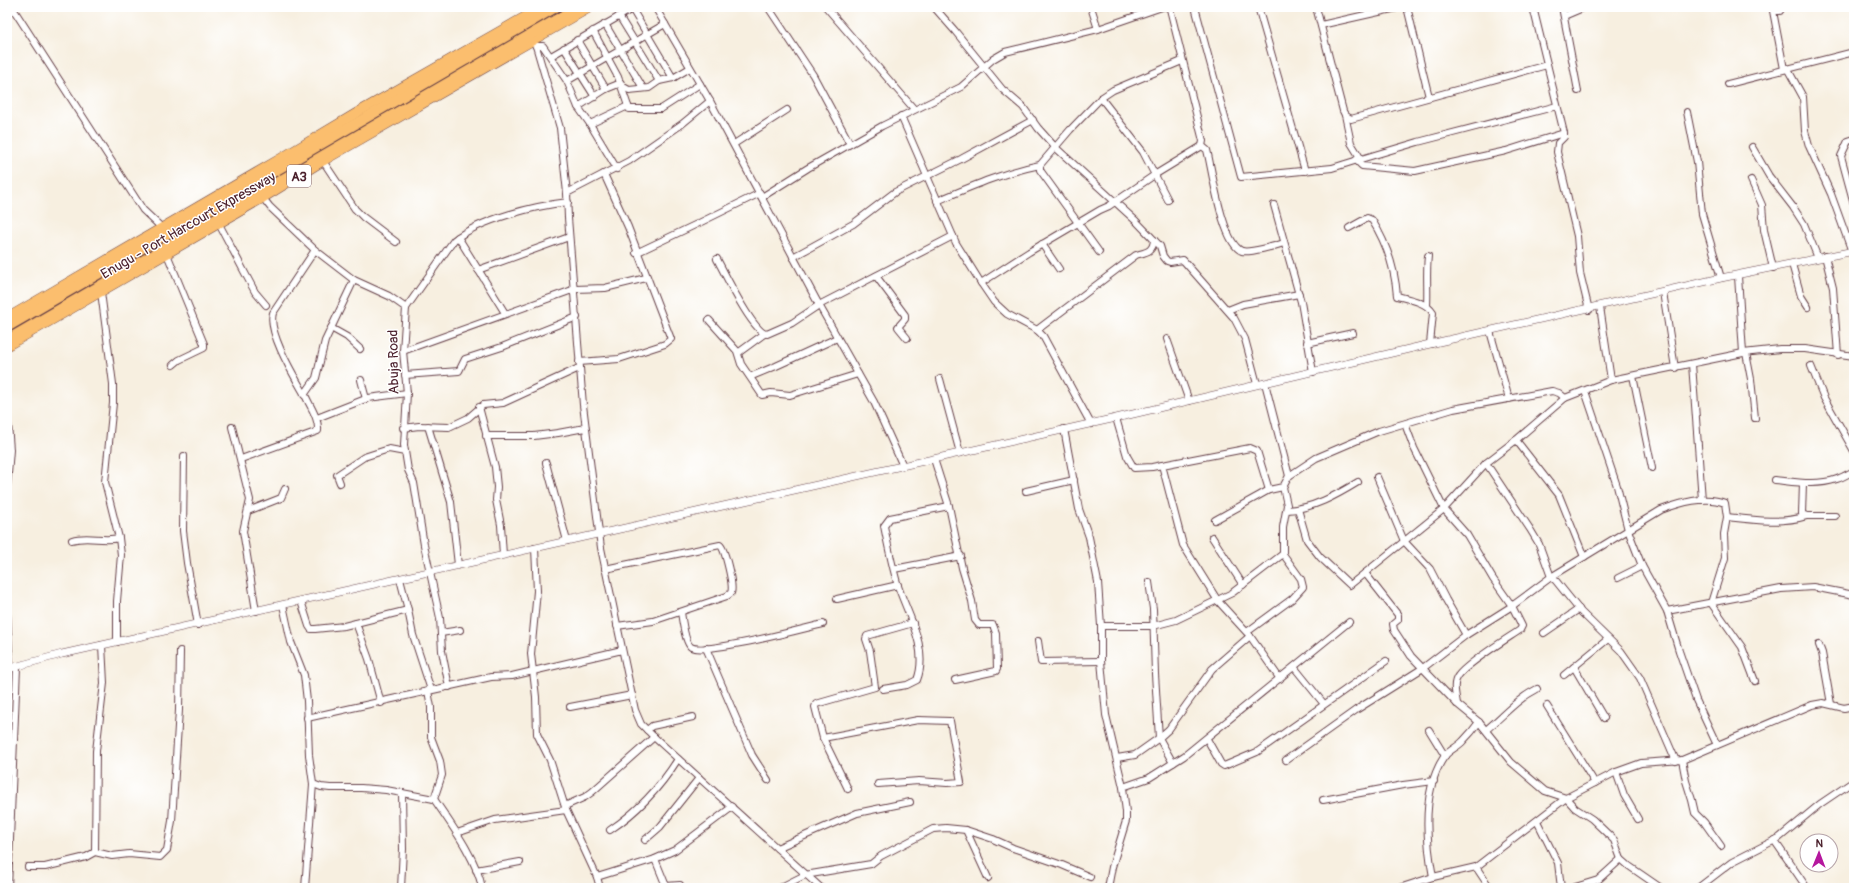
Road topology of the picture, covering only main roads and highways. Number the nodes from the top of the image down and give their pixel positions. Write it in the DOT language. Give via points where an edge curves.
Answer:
graph roads {
  1 [pos="542,7"];
  2 [pos="556,7"];
  3 [pos="578,7"];
  4 [pos="591,7"];
  5 [pos="7,318"];
  6 [pos="7,327"];
  7 [pos="7,340"];
  8 [pos="7,346"];
  1 -- 5 [label="main road, Enugu - Port Harcourt Expressway / A3"];
  2 -- 6 [label="highway, Enugu - Port Harcourt Expressway / A3"];
  3 -- 7 [label="highway, Enugu - Port Harcourt Expressway / A3"];
  4 -- 8 [label="main road, Enugu - Port Harcourt Expressway / A3" via="534,44 323,161"];
}
